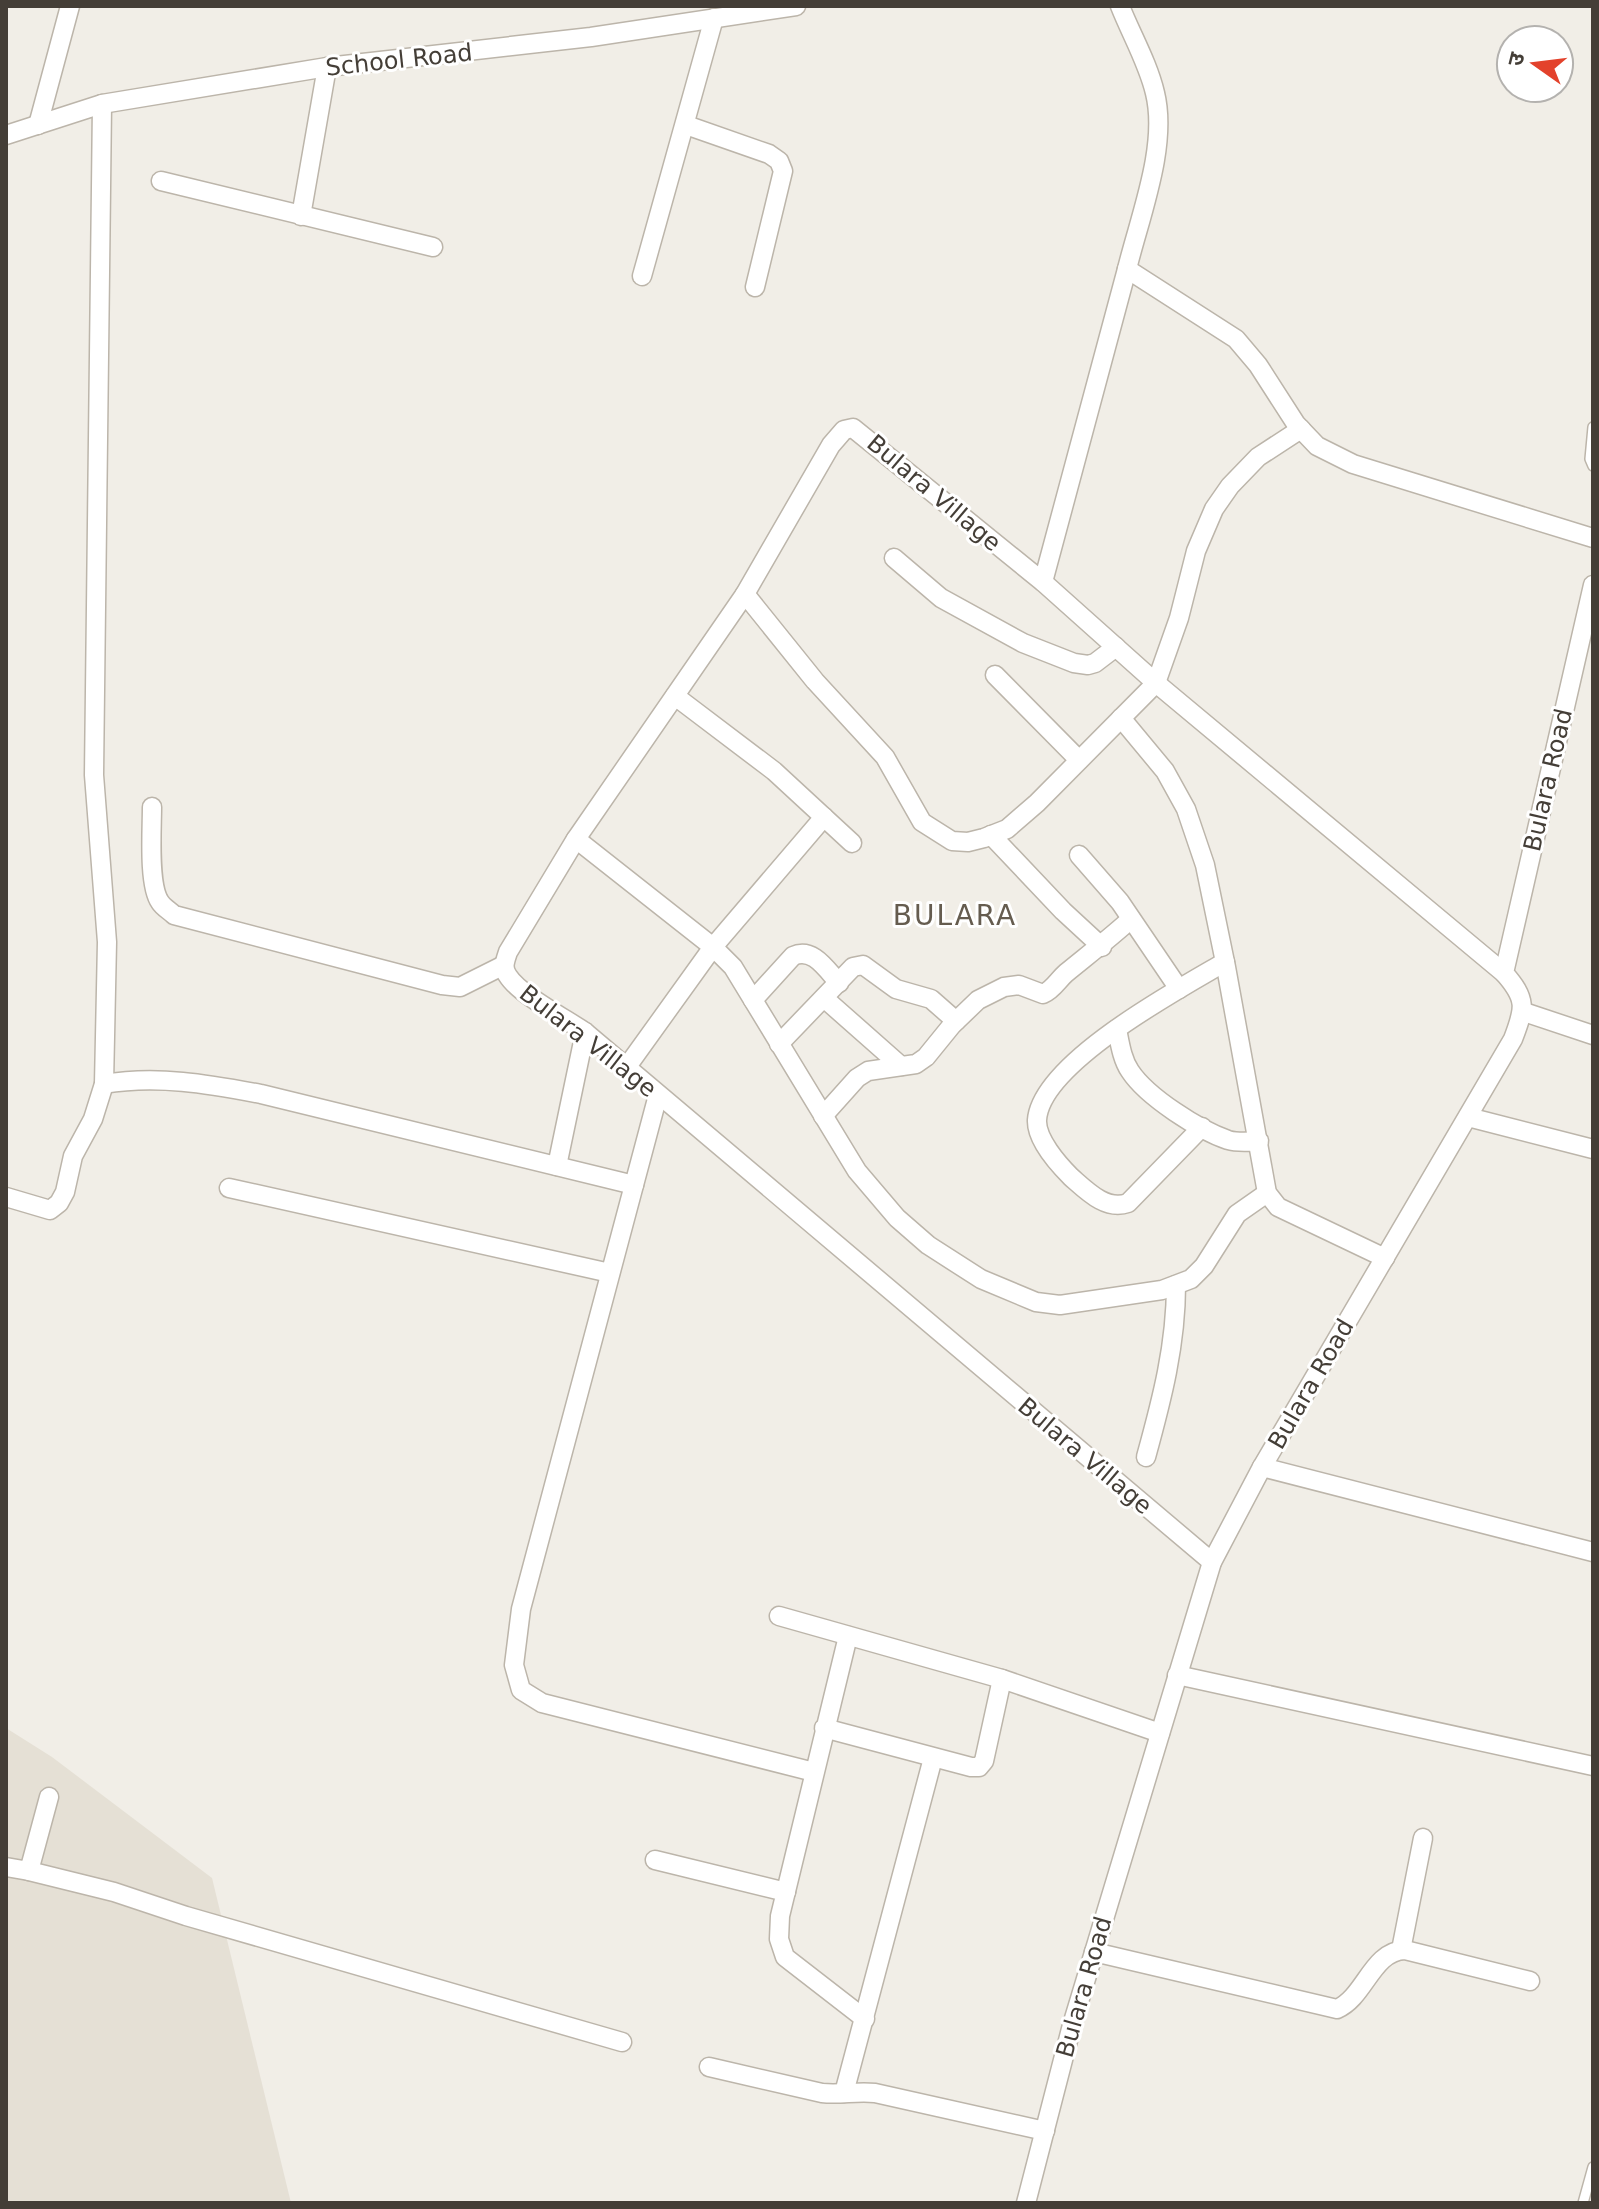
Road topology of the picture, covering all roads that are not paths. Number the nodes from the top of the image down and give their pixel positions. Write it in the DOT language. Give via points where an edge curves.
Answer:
graph roads {
  1 [pos="70,6"];
  2 [pos="796,6"];
  3 [pos="1120,6"];
  4 [pos="678,15"];
  5 [pos="714,18"];
  6 [pos="327,67"];
  7 [pos="102,104"];
  8 [pos="38,125"];
  9 [pos="686,125"];
  10 [pos="6,135"];
  11 [pos="161,181"];
  12 [pos="301,216"];
  13 [pos="433,247"];
  14 [pos="1127,269"];
  15 [pos="642,276"];
  16 [pos="755,287"];
  17 [pos="1593,427"];
  18 [pos="1301,429"];
  19 [pos="1593,466"];
  20 [pos="1593,538"];
  21 [pos="894,558"];
  22 [pos="1043,582"];
  23 [pos="1593,585"];
  24 [pos="745,594"];
  25 [pos="1116,647"];
  26 [pos="995,675"];
  27 [pos="1156,683"];
  28 [pos="675,696"];
  29 [pos="1121,718"];
  30 [pos="1079,760"];
  31 [pos="152,807"];
  32 [pos="824,817"];
  33 [pos="991,835"];
  34 [pos="576,839"];
  35 [pos="852,843"];
  36 [pos="1079,855"];
  37 [pos="1131,919"];
  38 [pos="713,947"];
  39 [pos="1102,947"];
  40 [pos="1225,962"];
  41 [pos="504,965"];
  42 [pos="1504,973"];
  43 [pos="839,983"];
  44 [pos="1179,989"];
  45 [pos="824,998"];
  46 [pos="753,1000"];
  47 [pos="1524,1012"];
  48 [pos="956,1021"];
  49 [pos="1117,1029"];
  50 [pos="585,1032"];
  51 [pos="1593,1035"];
  52 [pos="779,1044"];
  53 [pos="901,1066"];
  54 [pos="626,1068"];
  55 [pos="104,1084"];
  56 [pos="658,1095"];
  57 [pos="823,1116"];
  58 [pos="1468,1117"];
  59 [pos="1202,1127"];
  60 [pos="1259,1141"];
  61 [pos="1593,1149"];
  62 [pos="557,1166"];
  63 [pos="634,1185"];
  64 [pos="229,1188"];
  65 [pos="1267,1193"];
  66 [pos="6,1197"];
  67 [pos="1385,1258"];
  68 [pos="610,1273"];
  69 [pos="1176,1285"];
  70 [pos="1146,1457"];
  71 [pos="1262,1467"];
  72 [pos="1593,1552"];
  73 [pos="1212,1562"];
  74 [pos="779,1616"];
  75 [pos="848,1636"];
  76 [pos="1177,1675"];
  77 [pos="1002,1679"];
  78 [pos="824,1728"];
  79 [pos="1160,1733"];
  80 [pos="933,1758"];
  81 [pos="1593,1766"];
  82 [pos="814,1772"];
  83 [pos="49,1797"];
  84 [pos="1423,1838"];
  85 [pos="655,1860"];
  86 [pos="6,1867"];
  87 [pos="29,1871"];
  88 [pos="786,1892"];
  89 [pos="1401,1950"];
  90 [pos="1094,1952"];
  91 [pos="1530,1981"];
  92 [pos="865,2019"];
  93 [pos="622,2042"];
  94 [pos="709,2067"];
  95 [pos="844,2093"];
  96 [pos="1045,2131"];
  97 [pos="1593,2167"];
  98 [pos="1026,2203"];
  99 [pos="1583,2203"];
  1 -- 8 [label="street"];
  2 -- 5 [label="street, School Road"];
  3 -- 14 [label="street" via="1154,91 1159,121"];
  4 -- 5 [label="street, School Road"];
  4 -- 6 [label="street, School Road" via="463,53"];
  5 -- 9 [label="street"];
  6 -- 7 [label="street, School Road"];
  6 -- 12 [label="street"];
  7 -- 8 [label="street, School Road"];
  7 -- 55 [label="street" via="94,775 107,942"];
  8 -- 10 [label="street, School Road"];
  9 -- 15 [label="street"];
  9 -- 16 [label="street" via="779,161 783,171"];
  11 -- 12 [label="street"];
  12 -- 13 [label="street"];
  14 -- 18 [label="street" via="1236,339"];
  14 -- 22 [label="street"];
  17 -- 19 [label="lane"];
  18 -- 20 [label="street" via="1317,446 1353,464"];
  18 -- 27 [label="street" via="1258,457 1214,509"];
  21 -- 25 [label="street" via="941,598 1023,643 1088,665"];
  22 -- 24 [label="street, Bulara Village" via="853,428 831,445"];
  22 -- 25 [label="street"];
  23 -- 42 [label="street, Bulara Road"];
  24 -- 28 [label="street, Bulara Village"];
  24 -- 33 [label="street" via="885,757 922,822 952,841"];
  25 -- 27 [label="street"];
  26 -- 30 [label="street"];
  27 -- 29 [label="street"];
  27 -- 42 [label="street"];
  28 -- 32 [label="street" via="774,771"];
  28 -- 34 [label="street, Bulara Village"];
  29 -- 30 [label="street"];
  29 -- 40 [label="street" via="1165,771 1186,809 1205,865"];
  30 -- 33 [label="street" via="1007,829"];
  31 -- 41 [label="street" via="156,894 174,915 442,985 460,987"];
  32 -- 35 [label="street"];
  32 -- 38 [label="street"];
  33 -- 39 [label="street"];
  34 -- 38 [label="street"];
  34 -- 41 [label="street, Bulara Village"];
  36 -- 37 [label="street"];
  37 -- 39 [label="street"];
  37 -- 44 [label="street"];
  38 -- 46 [label="street"];
  38 -- 54 [label="street"];
  39 -- 48 [label="street" via="1050,991 1004,987 978,1000"];
  40 -- 44 [label="street"];
  40 -- 60 [label="street"];
  41 -- 50 [label="street, Bulara Village" via="518,988"];
  42 -- 47 [label="street" via="1519,990"];
  43 -- 45 [label="street"];
  43 -- 46 [label="street" via="812,955 802,952"];
  43 -- 48 [label="street" via="853,967 863,965 896,989 931,999"];
  44 -- 49 [label="street"];
  45 -- 52 [label="street"];
  45 -- 53 [label="street"];
  46 -- 52 [label="street"];
  47 -- 51 [label="street"];
  47 -- 58 [label="street, Bulara Road"];
  48 -- 53 [label="street" via="926,1057"];
  49 -- 59 [label="street" via="1132,1074"];
  49 -- 59 [label="street" via="1080,1057 1046,1095 1037,1117 1037,1127 1062,1168 1104,1202 1119,1206 1128,1203"];
  50 -- 54 [label="street, Bulara Village"];
  50 -- 62 [label="street"];
  52 -- 57 [label="street"];
  53 -- 57 [label="street" via="857,1078"];
  54 -- 56 [label="street, Bulara Village"];
  55 -- 62 [label="street" via="148,1079 211,1084"];
  55 -- 66 [label="street" via="59,1203 50,1210"];
  56 -- 63 [label="street"];
  56 -- 73 [label="street, Bulara Village"];
  57 -- 69 [label="street" via="857,1171 897,1218 981,1279 1036,1302 1060,1305"];
  58 -- 61 [label="street"];
  58 -- 67 [label="street, Bulara Road"];
  59 -- 60 [label="street" via="1239,1142"];
  60 -- 65 [label="street"];
  62 -- 63 [label="street"];
  63 -- 68 [label="street"];
  64 -- 68 [label="street"];
  65 -- 67 [label="street" via="1278,1207"];
  65 -- 69 [label="street" via="1237,1214 1204,1266"];
  67 -- 71 [label="street, Bulara Road"];
  68 -- 82 [label="street" via="521,1609 514,1665 521,1690 542,1703"];
  69 -- 70 [label="street" via="1170,1362"];
  71 -- 72 [label="street"];
  71 -- 73 [label="street, Bulara Road"];
  73 -- 76 [label="street, Bulara Road"];
  74 -- 75 [label="street"];
  75 -- 77 [label="street"];
  75 -- 78 [label="street"];
  76 -- 79 [label="street, Bulara Road"];
  76 -- 81 [label="street"];
  77 -- 79 [label="street"];
  77 -- 80 [label="street" via="979,1767"];
  78 -- 80 [label="street"];
  78 -- 82 [label="street"];
  79 -- 90 [label="street, Bulara Road"];
  80 -- 92 [label="street"];
  82 -- 88 [label="street"];
  83 -- 87 [label="street"];
  84 -- 89 [label="street"];
  85 -- 88 [label="street"];
  86 -- 87 [label="street"];
  87 -- 93 [label="street"];
  88 -- 92 [label="street" via="779,1939 785,1957"];
  89 -- 90 [label="street" via="1383,1958 1349,2004 1337,2009"];
  89 -- 91 [label="street"];
  90 -- 96 [label="street, Bulara Road"];
  92 -- 95 [label="street"];
  94 -- 95 [label="street" via="822,2093"];
  95 -- 96 [label="street" via="875,2093"];
  96 -- 98 [label="street, Bulara Road"];
  97 -- 99 [label="lane"];
}
